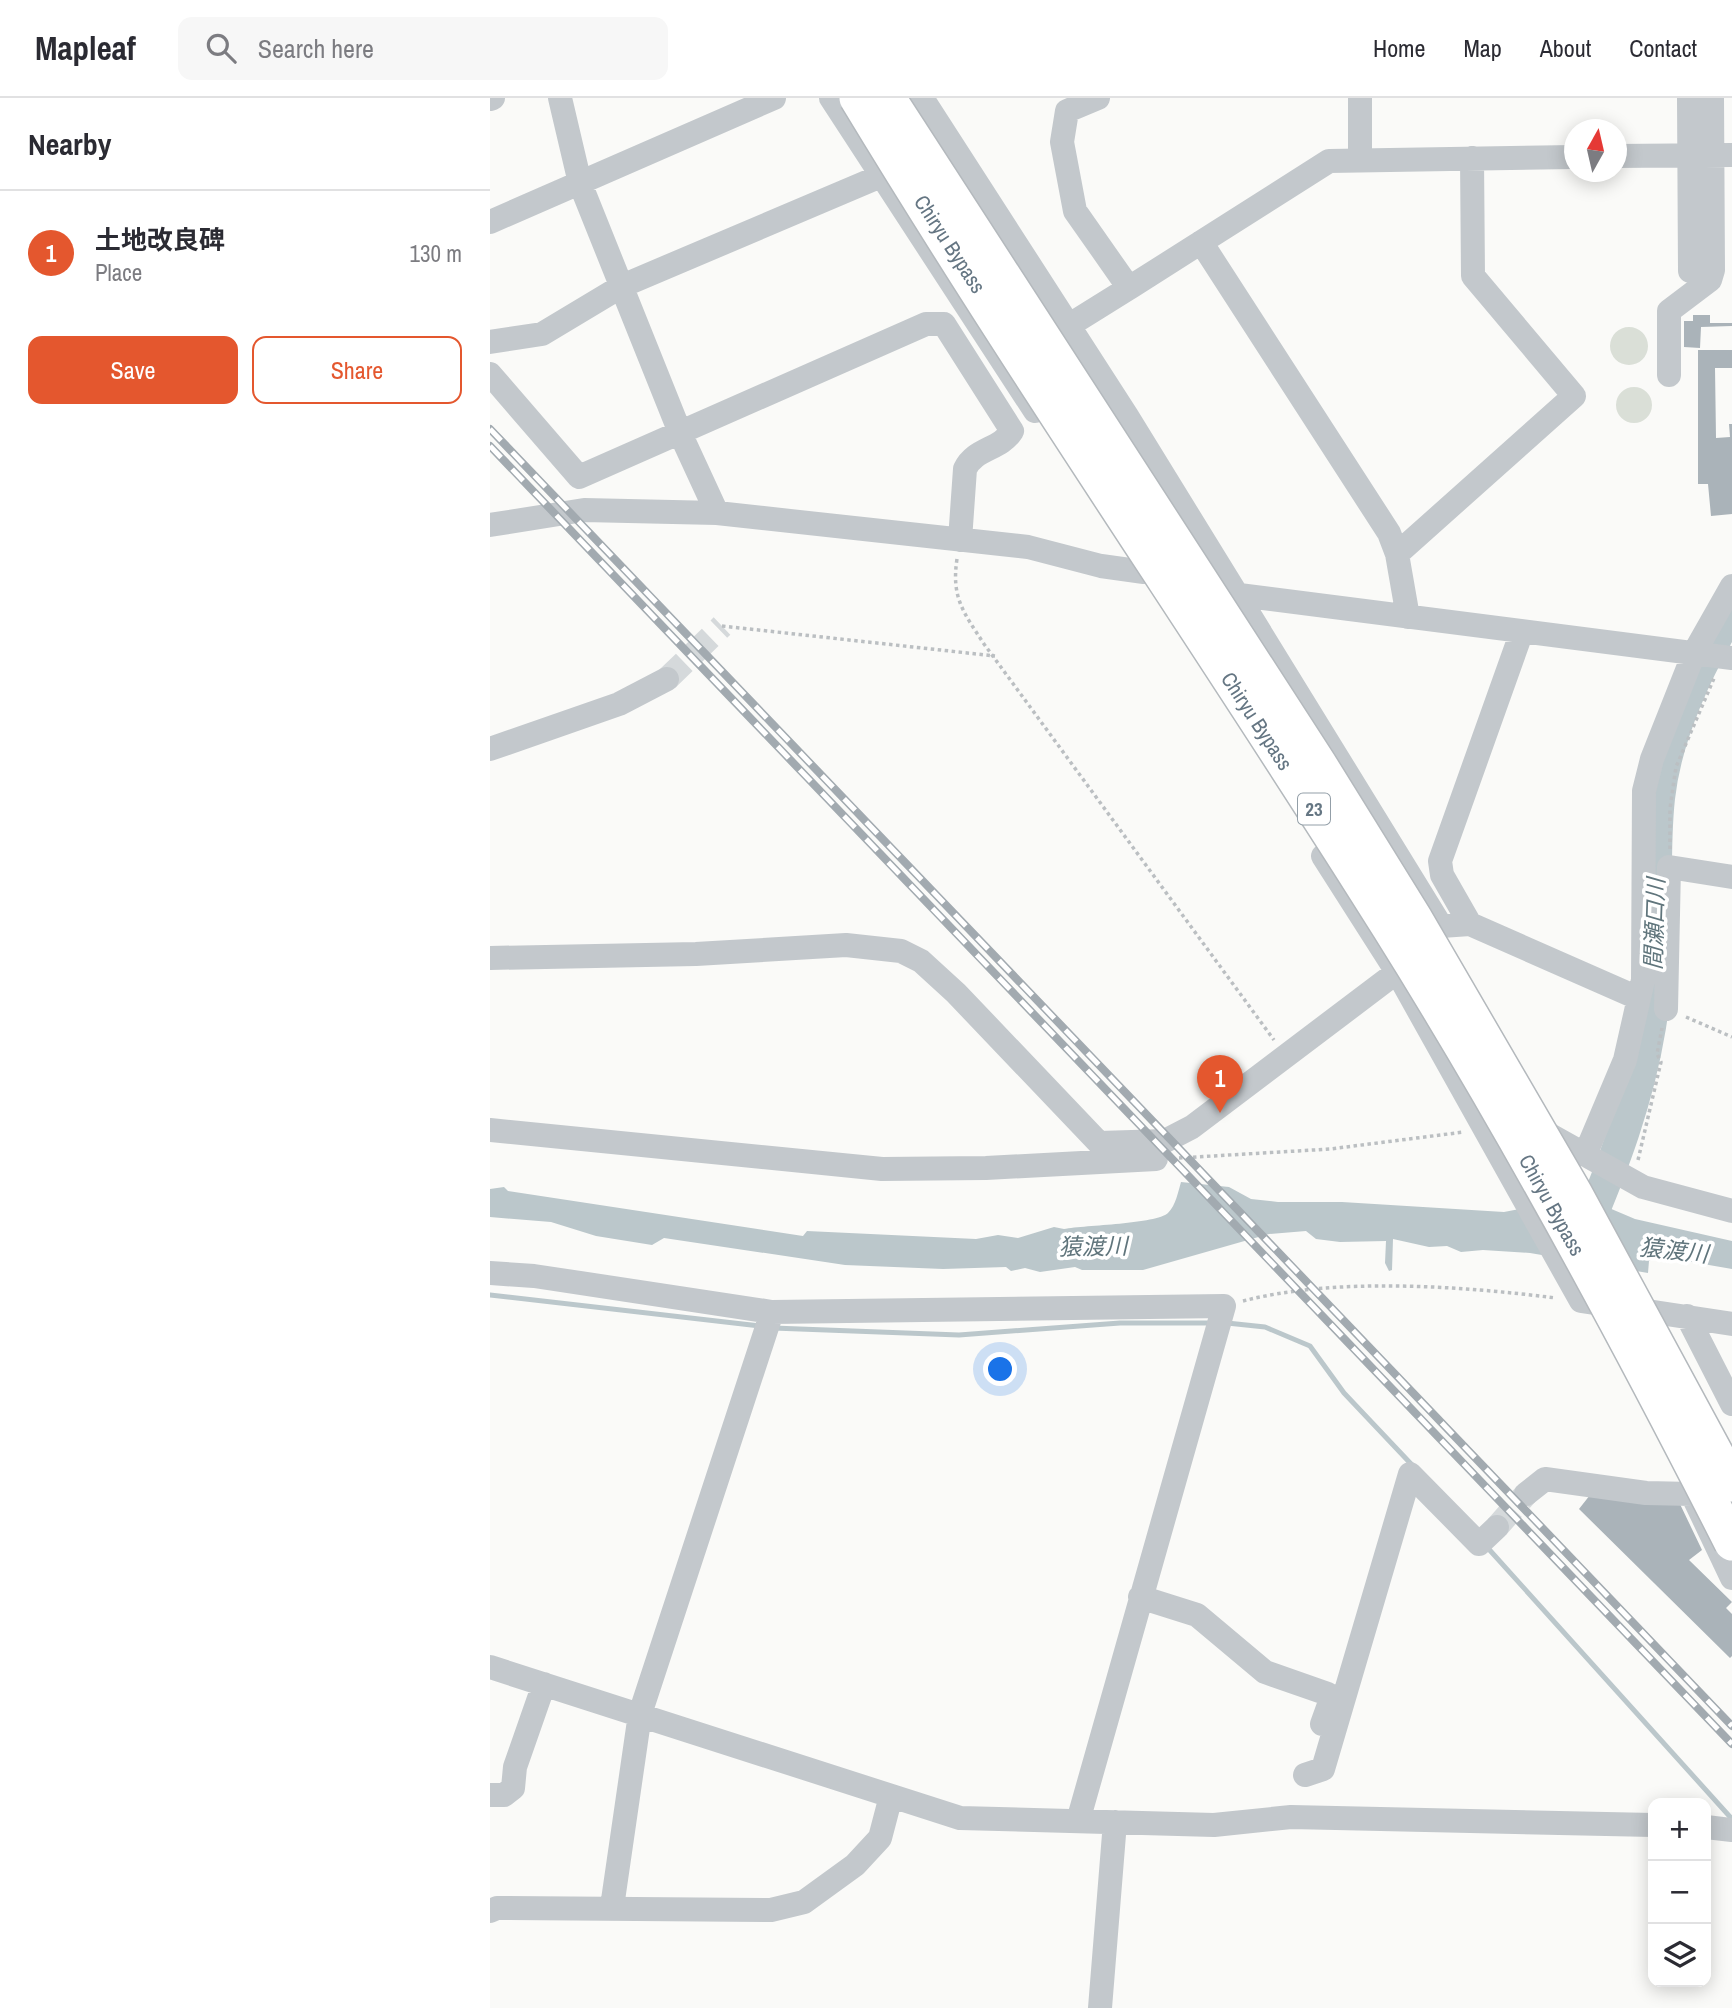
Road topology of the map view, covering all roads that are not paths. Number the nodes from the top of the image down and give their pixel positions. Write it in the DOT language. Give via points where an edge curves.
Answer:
graph roads {
  1 [pos="560,98"];
  2 [pos="774,98"];
  3 [pos="831,98"];
  4 [pos="857,98"];
  5 [pos="888,98"];
  6 [pos="922,98"];
  7 [pos="1098,98"];
  8 [pos="1360,98"];
  9 [pos="1689,98"];
  10 [pos="1712,98"];
  11 [pos="1711,155"];
  12 [pos="1564,156"];
  13 [pos="1627,156"];
  14 [pos="1472,158"];
  15 [pos="1360,159"];
  16 [pos="881,176"];
  17 [pos="580,183"];
  18 [pos="490,222"];
  19 [pos="1201,242"];
  20 [pos="1711,275"];
  21 [pos="622,286"];
  22 [pos="1129,288"];
  23 [pos="1068,326"];
  24 [pos="490,342"];
  25 [pos="490,374"];
  26 [pos="1669,374"];
  27 [pos="681,435"];
  28 [pos="717,513"];
  29 [pos="490,524"];
  30 [pos="960,540"];
  31 [pos="1208,549"];
  32 [pos="1397,554"];
  33 [pos="1144,572"];
  34 [pos="1732,586"];
  35 [pos="1239,595"];
  36 [pos="1408,617"];
  37 [pos="1175,620"];
  38 [pos="1522,631"];
  39 [pos="1713,656"];
  40 [pos="667,679"];
  41 [pos="490,749"];
  42 [pos="1732,877"];
  43 [pos="1470,924"];
  44 [pos="1441,926"];
  45 [pos="490,958"];
  46 [pos="1396,972"];
  47 [pos="1638,998"];
  48 [pos="1666,1009"];
  49 [pos="1484,1129"];
  50 [pos="490,1130"];
  51 [pos="1099,1143"];
  52 [pos="1585,1155"];
  53 [pos="1156,1159"];
  54 [pos="986,1168"];
  55 [pos="1732,1211"];
  56 [pos="490,1273"];
  57 [pos="772,1312"];
  58 [pos="1687,1316"];
  59 [pos="1732,1324"];
  60 [pos="1732,1404"];
  61 [pos="1732,1484"];
  62 [pos="1526,1494"];
  63 [pos="1497,1527"];
  64 [pos="1732,1543"];
  65 [pos="1732,1578"];
  66 [pos="1140,1597"];
  67 [pos="490,1667"];
  68 [pos="544,1684"];
  69 [pos="640,1714"];
  70 [pos="1305,1775"];
  71 [pos="490,1795"];
  72 [pos="891,1796"];
  73 [pos="1290,1817"];
  74 [pos="1078,1821"];
  75 [pos="1115,1822"];
  76 [pos="1648,1825"];
  77 [pos="1711,1828"];
  78 [pos="1732,1830"];
  79 [pos="612,1907"];
  80 [pos="490,1911"];
  81 [pos="1100,2008"];
  1 -- 17 [label="street"];
  2 -- 17 [label="street"];
  3 -- 16 [label="street"];
  4 -- 64 [label="highway, Chiryu Bypass / 23, bridge" via="1391,929 1629,1345"];
  5 -- 61 [label="highway, Chiryu Bypass / 23, bridge" via="1312,752 1415,919 1569,1182"];
  6 -- 23 [label="street"];
  7 -- 22 [label="street" via="1067,111 1062,142 1075,211"];
  8 -- 15 [label="street"];
  9 -- 11 [label="street"];
  10 -- 11 [label="street"];
  11 -- 13 [label="street"];
  11 -- 20 [label="street"];
  12 -- 14 [label="street"];
  14 -- 15 [label="street"];
  14 -- 32 [label="street" via="1473,276 1574,396"];
  15 -- 19 [label="street" via="1329,161"];
  16 -- 21 [label="street"];
  16 -- 33 [label="street"];
  17 -- 18 [label="street"];
  17 -- 21 [label="street"];
  19 -- 22 [label="street"];
  19 -- 32 [label="street" via="1389,533"];
  20 -- 26 [label="street" via="1668,311"];
  21 -- 24 [label="street" via="542,334"];
  21 -- 27 [label="street"];
  22 -- 23 [label="street"];
  23 -- 31 [label="street"];
  25 -- 27 [label="street" via="579,477"];
  27 -- 28 [label="street"];
  27 -- 30 [label="street" via="926,324 944,324 1012,431 1007,439 970,460 965,470"];
  28 -- 29 [label="street" via="584,510"];
  28 -- 30 [label="street"];
  30 -- 33 [label="street" via="1028,547"];
  31 -- 33 [label="street"];
  31 -- 35 [label="street"];
  32 -- 36 [label="street"];
  33 -- 37 [label="street"];
  34 -- 39 [label="street"];
  35 -- 36 [label="street"];
  35 -- 37 [label="street"];
  35 -- 44 [label="street"];
  36 -- 38 [label="street"];
  37 -- 46 [label="street"];
  38 -- 39 [label="street"];
  38 -- 43 [label="street" via="1440,861 1442,875"];
  39 -- 47 [label="street" via="1664,726 1644,791 1643,980"];
  40 -- 41 [label="street" via="620,704"];
  42 -- 48 [label="street" via="1669,867"];
  43 -- 44 [label="street"];
  43 -- 47 [label="street"];
  44 -- 46 [label="street"];
  45 -- 51 [label="street" via="696,954 846,945 901,951 921,961 956,993"];
  46 -- 49 [label="street"];
  46 -- 51 [label="street" via="1192,1127 1166,1141"];
  47 -- 52 [label="street" via="1625,1060"];
  49 -- 52 [label="street" via="1550,1135"];
  49 -- 58 [label="street" via="1581,1301"];
  50 -- 54 [label="street" via="882,1169"];
  51 -- 54 [label="street"];
  52 -- 55 [label="street" via="1643,1187"];
  53 -- 54 [label="street"];
  56 -- 57 [label="street"];
  57 -- 66 [label="street" via="1224,1306"];
  57 -- 69 [label="street"];
  58 -- 59 [label="street"];
  58 -- 60 [label="street"];
  62 -- 65 [label="street" via="1545,1479 1646,1493 1692,1494"];
  63 -- 70 [label="street" via="1479,1544 1410,1475 1323,1769"];
  66 -- 70 [label="street" via="1197,1615 1265,1672 1328,1695 1331,1699"];
  66 -- 74 [label="street"];
  67 -- 68 [label="street"];
  68 -- 69 [label="street"];
  68 -- 71 [label="street" via="515,1767 513,1788 504,1795"];
  69 -- 72 [label="street"];
  69 -- 79 [label="street"];
  70 -- 73 [label="street"];
  72 -- 74 [label="street" via="960,1818"];
  72 -- 79 [label="street" via="880,1838 855,1865 804,1902 771,1910"];
  73 -- 75 [label="street" via="1219,1825"];
  73 -- 76 [label="street"];
  74 -- 75 [label="street"];
  75 -- 81 [label="street"];
  77 -- 78 [label="street"];
  79 -- 80 [label="street"];
}
